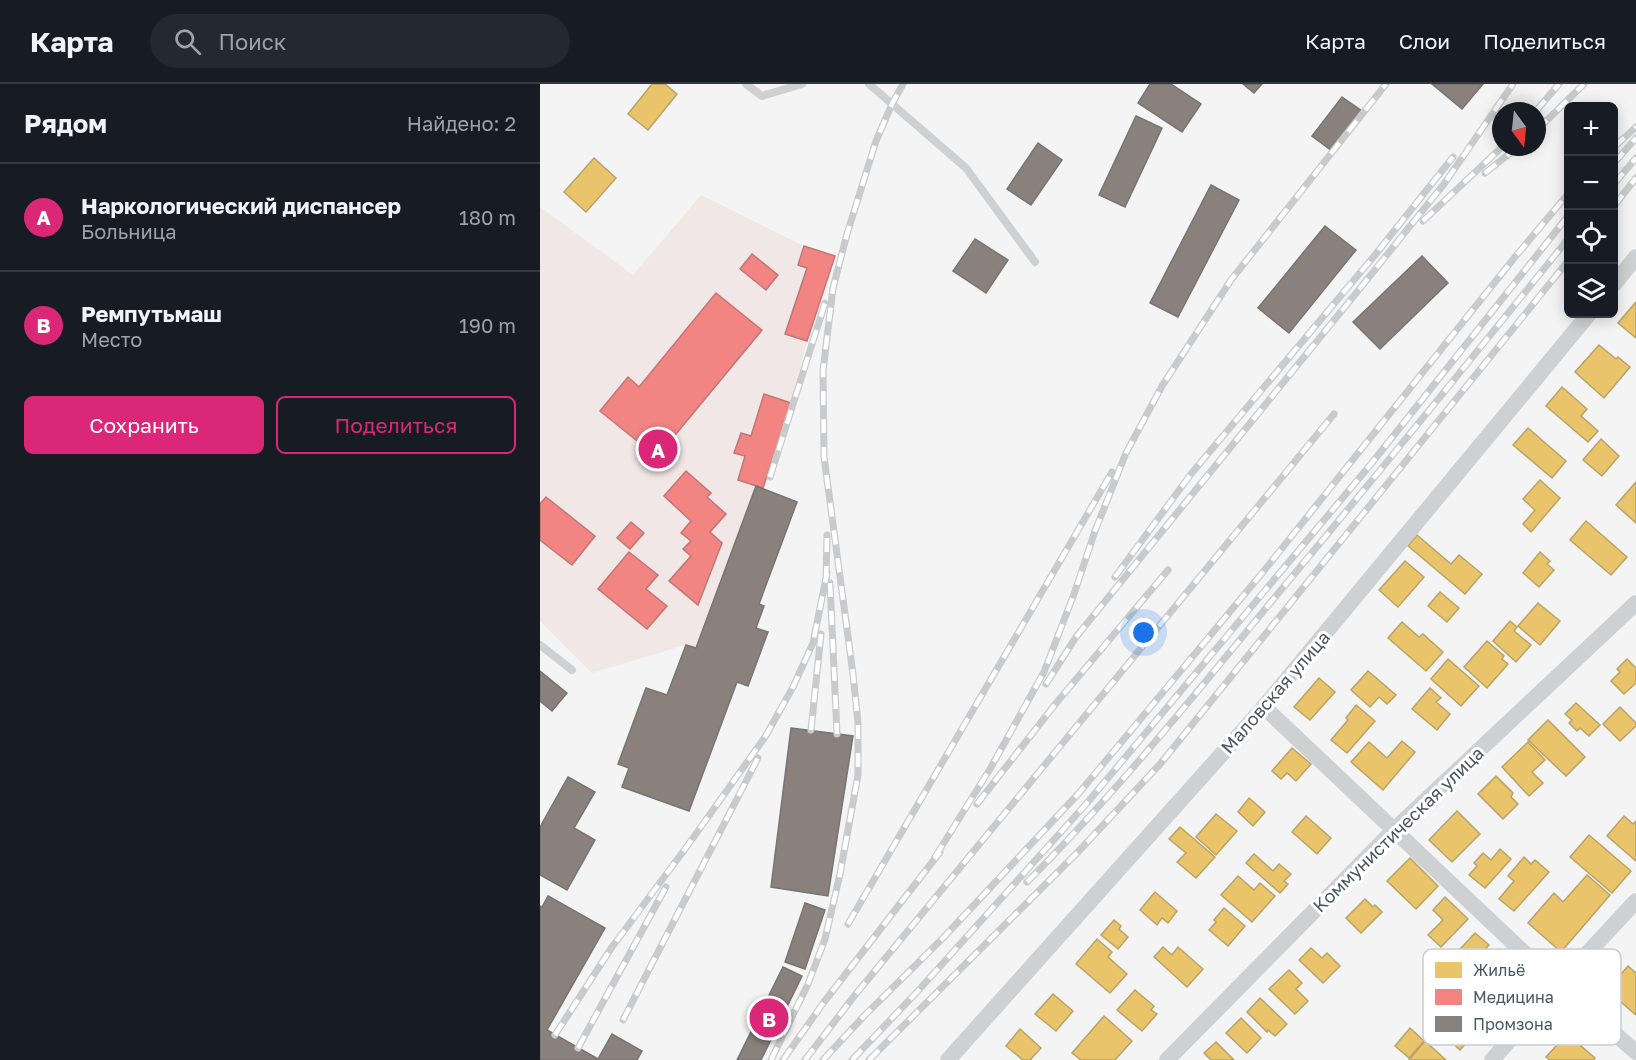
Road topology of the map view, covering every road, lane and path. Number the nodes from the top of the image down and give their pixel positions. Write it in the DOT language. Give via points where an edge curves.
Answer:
graph roads {
  1 [pos="746,84"];
  2 [pos="802,84"];
  3 [pos="869,84"];
  4 [pos="1636,257"];
  5 [pos="1035,262"];
  6 [pos="1618,279"];
  7 [pos="1586,318"];
  8 [pos="1636,603"];
  9 [pos="540,645"];
  10 [pos="572,670"];
  11 [pos="1264,707"];
  12 [pos="1395,829"];
  13 [pos="1636,901"];
  14 [pos="1520,949"];
  15 [pos="1591,949"];
  16 [pos="1621,1039"];
  17 [pos="1505,1045"];
  18 [pos="1636,1052"];
  19 [pos="948,1060"];
  20 [pos="1167,1060"];
  21 [pos="1492,1060"];
  1 -- 2 [label="lane" via="762,96"];
  3 -- 5 [label="lane" via="966,168"];
  4 -- 6 [label="street"];
  7 -- 11 [label="street, Маловская улица"];
  8 -- 12 [label="street, Коммунистическая улица"];
  9 -- 10 [label="lane"];
  11 -- 12 [label="street"];
  11 -- 19 [label="street, Маловская улица"];
  12 -- 14 [label="street"];
  12 -- 20 [label="street, Коммунистическая улица"];
  13 -- 15 [label="street"];
  16 -- 18 [label="street"];
  17 -- 21 [label="street"];
}
